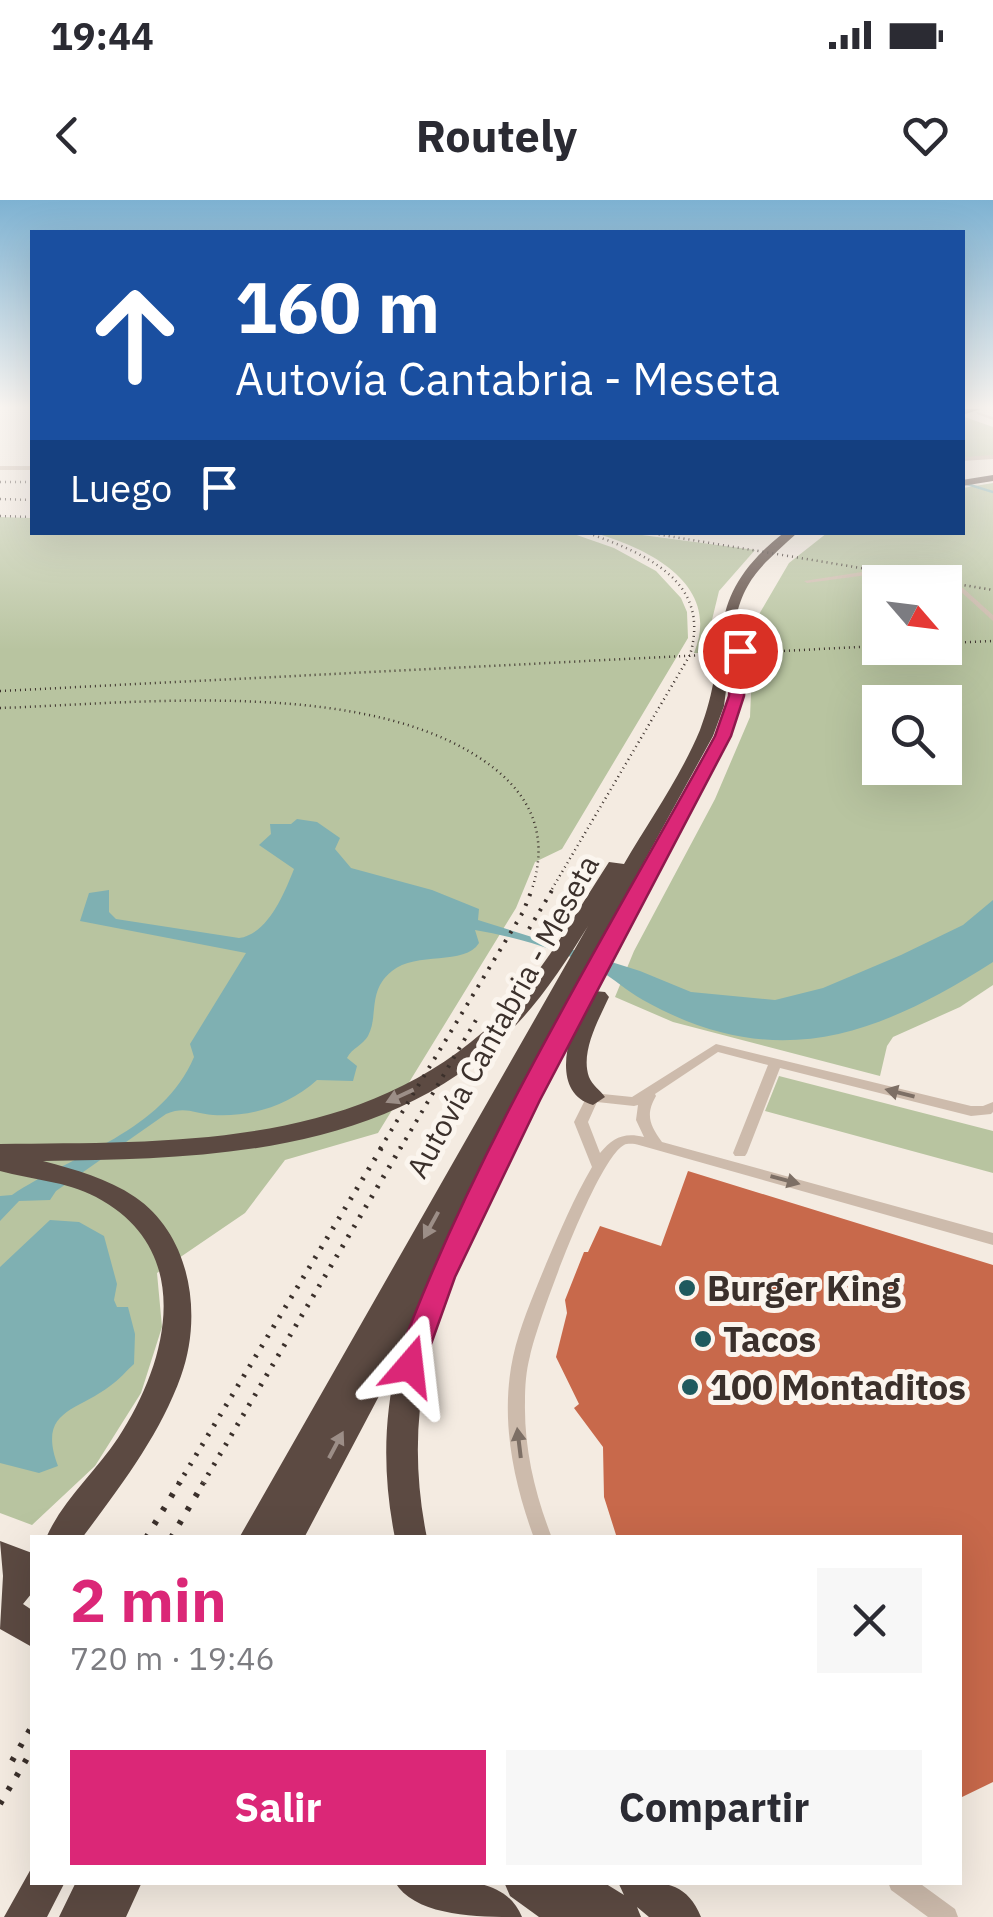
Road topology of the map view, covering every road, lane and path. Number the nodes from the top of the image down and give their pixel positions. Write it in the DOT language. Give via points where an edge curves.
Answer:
graph roads {
  1 [pos="803,535"];
  2 [pos="780,547"];
  3 [pos="862,574"];
  4 [pos="807,581"];
  5 [pos="962,589"];
  6 [pos="993,620"];
  7 [pos="717,706"];
  8 [pos="599,979"];
  9 [pos="776,1062"];
  10 [pos="652,1094"];
  11 [pos="593,1097"];
  12 [pos="528,1100"];
  13 [pos="993,1106"];
  14 [pos="658,1145"];
  15 [pos="0,1153"];
  16 [pos="740,1153"];
  17 [pos="50,1161"];
  18 [pos="0,1164"];
  19 [pos="599,1166"];
  20 [pos="993,1239"];
  21 [pos="64,1535"];
  22 [pos="257,1535"];
  23 [pos="288,1535"];
  24 [pos="412,1535"];
  25 [pos="542,1535"];
  26 [pos="0,1556"];
  27 [pos="30,1570"];
  28 [pos="30,1573"];
  29 [pos="0,1605"];
  30 [pos="30,1620"];
  31 [pos="30,1628"];
  32 [pos="44,1885"];
  33 [pos="60,1885"];
  34 [pos="96,1885"];
  35 [pos="120,1885"];
  36 [pos="418,1885"];
  37 [pos="456,1885"];
  38 [pos="528,1885"];
  39 [pos="571,1885"];
  40 [pos="642,1885"];
  41 [pos="903,1885"];
  42 [pos="24,1917"];
  43 [pos="43,1917"];
  44 [pos="79,1917"];
  45 [pos="104,1917"];
  46 [pos="464,1917"];
  47 [pos="502,1917"];
  48 [pos="573,1917"];
  49 [pos="621,1917"];
  50 [pos="681,1917"];
  51 [pos="948,1917"];
  1 -- 2 [label="highway, Autovía Cantabria - Meseta"];
  2 -- 7 [label="highway, Autovía Cantabria - Meseta" via="742,578 730,604"];
  2 -- 8 [label="highway, Autovía Cantabria - Meseta" via="742,612 731,715"];
  3 -- 4 [label="street"];
  5 -- 6 [label="street"];
  7 -- 17 [label="highway, one-way" via="534,990 492,1037 452,1068 322,1126 234,1144"];
  7 -- 22 [label="highway, Autovía Cantabria - Meseta, one-way"];
  8 -- 11 [label="highway" via="574,1070 577,1083"];
  8 -- 12 [label="highway, Autovía Cantabria - Meseta"];
  9 -- 10 [label="street" via="716,1048"];
  13 -- 9 [label="street, one-way" via="971,1111"];
  9 -- 16 [label="street"];
  10 -- 11 [label="street" via="626,1103"];
  10 -- 14 [label="street" via="641,1117"];
  11 -- 19 [label="street" via="581,1122"];
  23 -- 12 [label="highway, Autovía Cantabria - Meseta, one-way"];
  12 -- 24 [label="highway" via="441,1277 410,1366 401,1466"];
  14 -- 19 [label="street" via="628,1138"];
  14 -- 20 [label="street, one-way"];
  15 -- 17 [label="highway"];
  17 -- 18 [label="highway"];
  17 -- 21 [label="highway" via="134,1210 160,1236 176,1281 178,1340 162,1390"];
  25 -- 19 [label="street, one-way" via="523,1474 517,1425 521,1359 534,1312"];
  26 -- 27 [label="highway"];
  28 -- 29 [label="highway"];
  29 -- 30 [label="highway"];
  29 -- 31 [label="highway"];
  32 -- 42 [label="highway"];
  33 -- 43 [label="highway"];
  34 -- 44 [label="highway"];
  35 -- 45 [label="highway"];
  36 -- 46 [label="highway"];
  37 -- 47 [label="highway"];
  38 -- 48 [label="highway"];
  39 -- 49 [label="highway"];
  40 -- 50 [label="highway"];
  41 -- 51 [label="street"];
}
